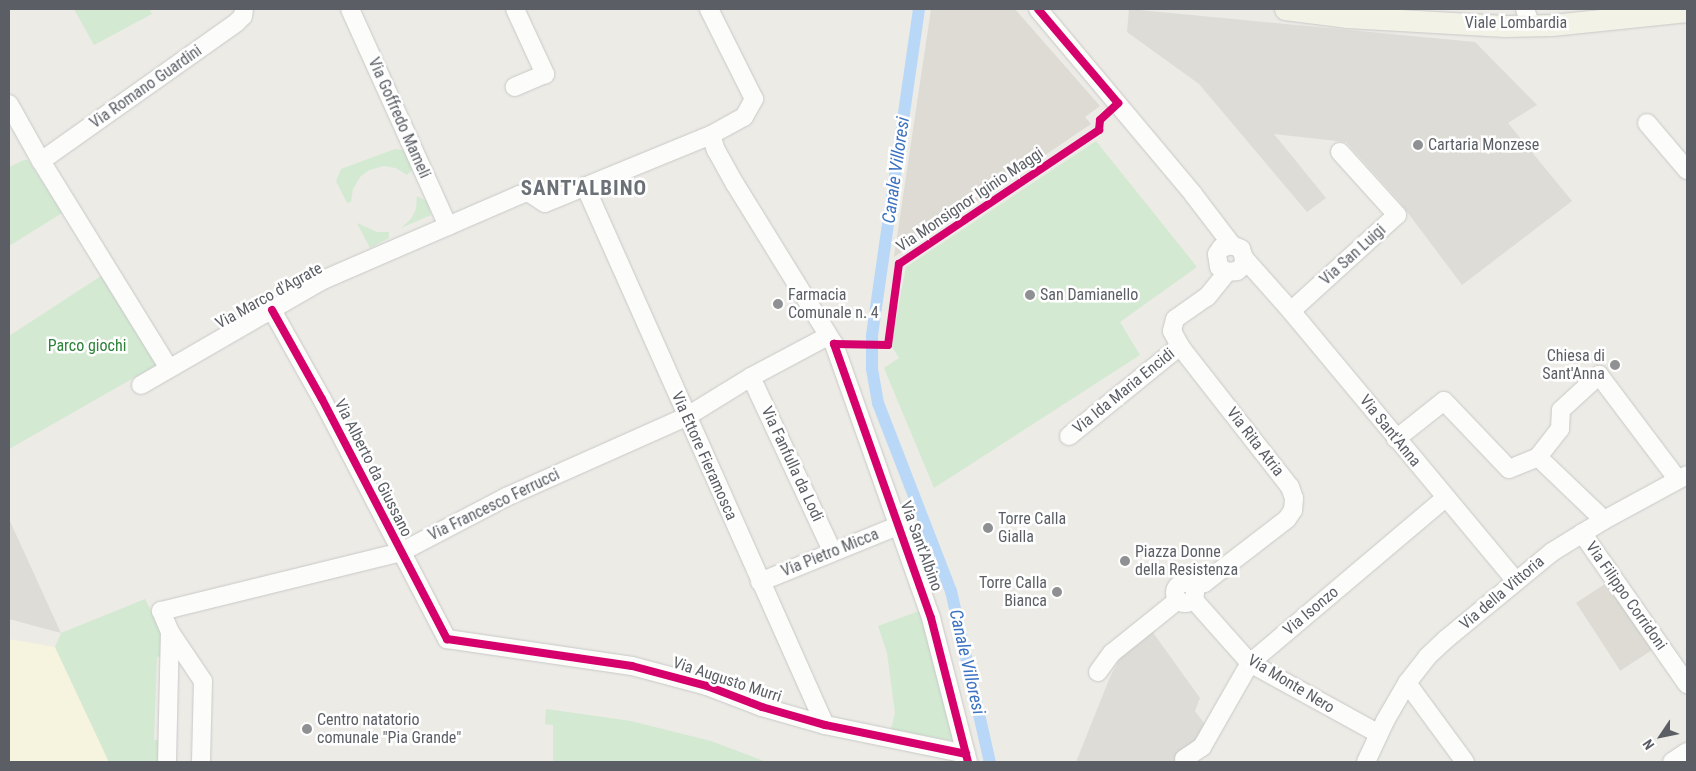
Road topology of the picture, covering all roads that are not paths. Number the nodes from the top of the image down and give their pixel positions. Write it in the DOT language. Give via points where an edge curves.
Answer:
graph roads {
  1 [pos="244,9"];
  2 [pos="350,9"];
  3 [pos="515,9"];
  4 [pos="709,9"];
  5 [pos="1285,9"];
  6 [pos="1040,10"];
  7 [pos="1687,11"];
  8 [pos="1528,17"];
  9 [pos="515,87"];
  10 [pos="9,104"];
  11 [pos="1647,123"];
  12 [pos="711,135"];
  13 [pos="1340,152"];
  14 [pos="41,161"];
  15 [pos="1687,170"];
  16 [pos="585,186"];
  17 [pos="448,226"];
  18 [pos="1228,264"];
  19 [pos="272,310"];
  20 [pos="1291,311"];
  21 [pos="828,336"];
  22 [pos="1180,346"];
  23 [pos="169,368"];
  24 [pos="751,377"];
  25 [pos="141,385"];
  26 [pos="686,417"];
  27 [pos="1069,436"];
  28 [pos="1396,439"];
  29 [pos="1538,457"];
  30 [pos="1683,477"];
  31 [pos="1445,498"];
  32 [pos="1604,520"];
  33 [pos="900,525"];
  34 [pos="1582,533"];
  35 [pos="832,551"];
  36 [pos="401,552"];
  37 [pos="1515,580"];
  38 [pos="760,582"];
  39 [pos="1188,595"];
  40 [pos="170,632"];
  41 [pos="447,640"];
  42 [pos="1250,663"];
  43 [pos="1098,672"];
  44 [pos="1407,683"];
  45 [pos="1687,684"];
  46 [pos="825,725"];
  47 [pos="1379,734"];
  48 [pos="1687,752"];
  49 [pos="967,758"];
  50 [pos="1184,759"];
  51 [pos="167,762"];
  52 [pos="201,762"];
  53 [pos="1366,762"];
  54 [pos="1465,762"];
  55 [pos="1672,762"];
  1 -- 14 [label="street, Via Romano Guardini" via="237,22"];
  2 -- 17 [label="street, Via Goffredo Mameli"];
  3 -- 9 [label="street" via="545,74"];
  4 -- 12 [label="street" via="754,99 744,117"];
  5 -- 8 [label="main road, Viale Lombardia" via="1348,18"];
  6 -- 18 [label="street" via="1193,194 1216,226"];
  7 -- 8 [label="main road, Viale Lombardia"];
  10 -- 14 [label="street"];
  11 -- 15 [label="street"];
  12 -- 16 [label="street, Via Marco d'Agrate"];
  12 -- 21 [label="street, Via Sant'Albino" via="735,184"];
  13 -- 20 [label="street, Via San Luigi" via="1397,215"];
  14 -- 23 [label="street"];
  16 -- 17 [label="street, Via Marco d'Agrate" via="545,202 528,192"];
  16 -- 26 [label="street, Via Ettore Fieramosca"];
  17 -- 19 [label="street, Via Marco d'Agrate" via="323,280"];
  18 -- 20 [label="street, Via Sant'Anna" via="1265,281"];
  18 -- 22 [label="street, Via Rita Atria" via="1206,297 1173,322 1172,331"];
  19 -- 23 [label="street, Via Marco d'Agrate"];
  19 -- 36 [label="street, Via Alberto da Giussano"];
  20 -- 28 [label="street, Via Sant'Anna"];
  21 -- 24 [label="street, Via Francesco Ferrucci"];
  21 -- 33 [label="street, Via Sant'Albino" via="834,344"];
  22 -- 27 [label="street, Via Ida Maria Encidi"];
  22 -- 39 [label="street, Via Rita Atria" via="1290,486 1294,498 1293,510 1287,519"];
  23 -- 25 [label="street, Via Marco d'Agrate"];
  24 -- 26 [label="street, Via Francesco Ferrucci"];
  24 -- 35 [label="street, Via Fanfulla da Lodi"];
  26 -- 36 [label="street, Via Francesco Ferrucci" via="506,497"];
  26 -- 38 [label="street, Via Ettore Fieramosca"];
  28 -- 29 [label="street" via="1444,402 1509,469"];
  28 -- 31 [label="street, Via Sant'Anna"];
  29 -- 30 [label="street" via="1560,429 1561,410 1600,375"];
  29 -- 32 [label="street"];
  30 -- 32 [label="street, Via della Vittoria"];
  31 -- 37 [label="street, Via Sant'Anna"];
  31 -- 42 [label="street, Via Isonzo"];
  32 -- 34 [label="street, Via della Vittoria"];
  33 -- 35 [label="street, Via Pietro Micca"];
  33 -- 49 [label="street, Via Sant'Albino" via="931,618"];
  34 -- 37 [label="street, Via della Vittoria"];
  34 -- 45 [label="street, Via Filippo Corridoni"];
  35 -- 38 [label="street, Via Pietro Micca"];
  36 -- 40 [label="street, Via Francesco Ferrucci" via="161,611"];
  36 -- 41 [label="street, Via Alberto da Giussano"];
  37 -- 44 [label="street, Via della Vittoria" via="1432,652"];
  38 -- 46 [label="street, Via Ettore Fieramosca"];
  39 -- 42 [label="street, Via Monte Nero"];
  39 -- 43 [label="street, Via Rita Atria" via="1112,653"];
  40 -- 51 [label="street, Via Francesco Ferrucci"];
  40 -- 52 [label="street, Via Francesco Ferrucci" via="203,681"];
  41 -- 46 [label="street, Via Augusto Murri" via="650,670"];
  42 -- 47 [label="street, Via Monte Nero"];
  42 -- 50 [label="street, Via Isonzo" via="1202,746"];
  44 -- 47 [label="street, Via della Vittoria"];
  44 -- 54 [label="street"];
  46 -- 49 [label="street, Via Augusto Murri"];
  47 -- 53 [label="street, Via della Vittoria"];
  48 -- 55 [label="street"];
}
